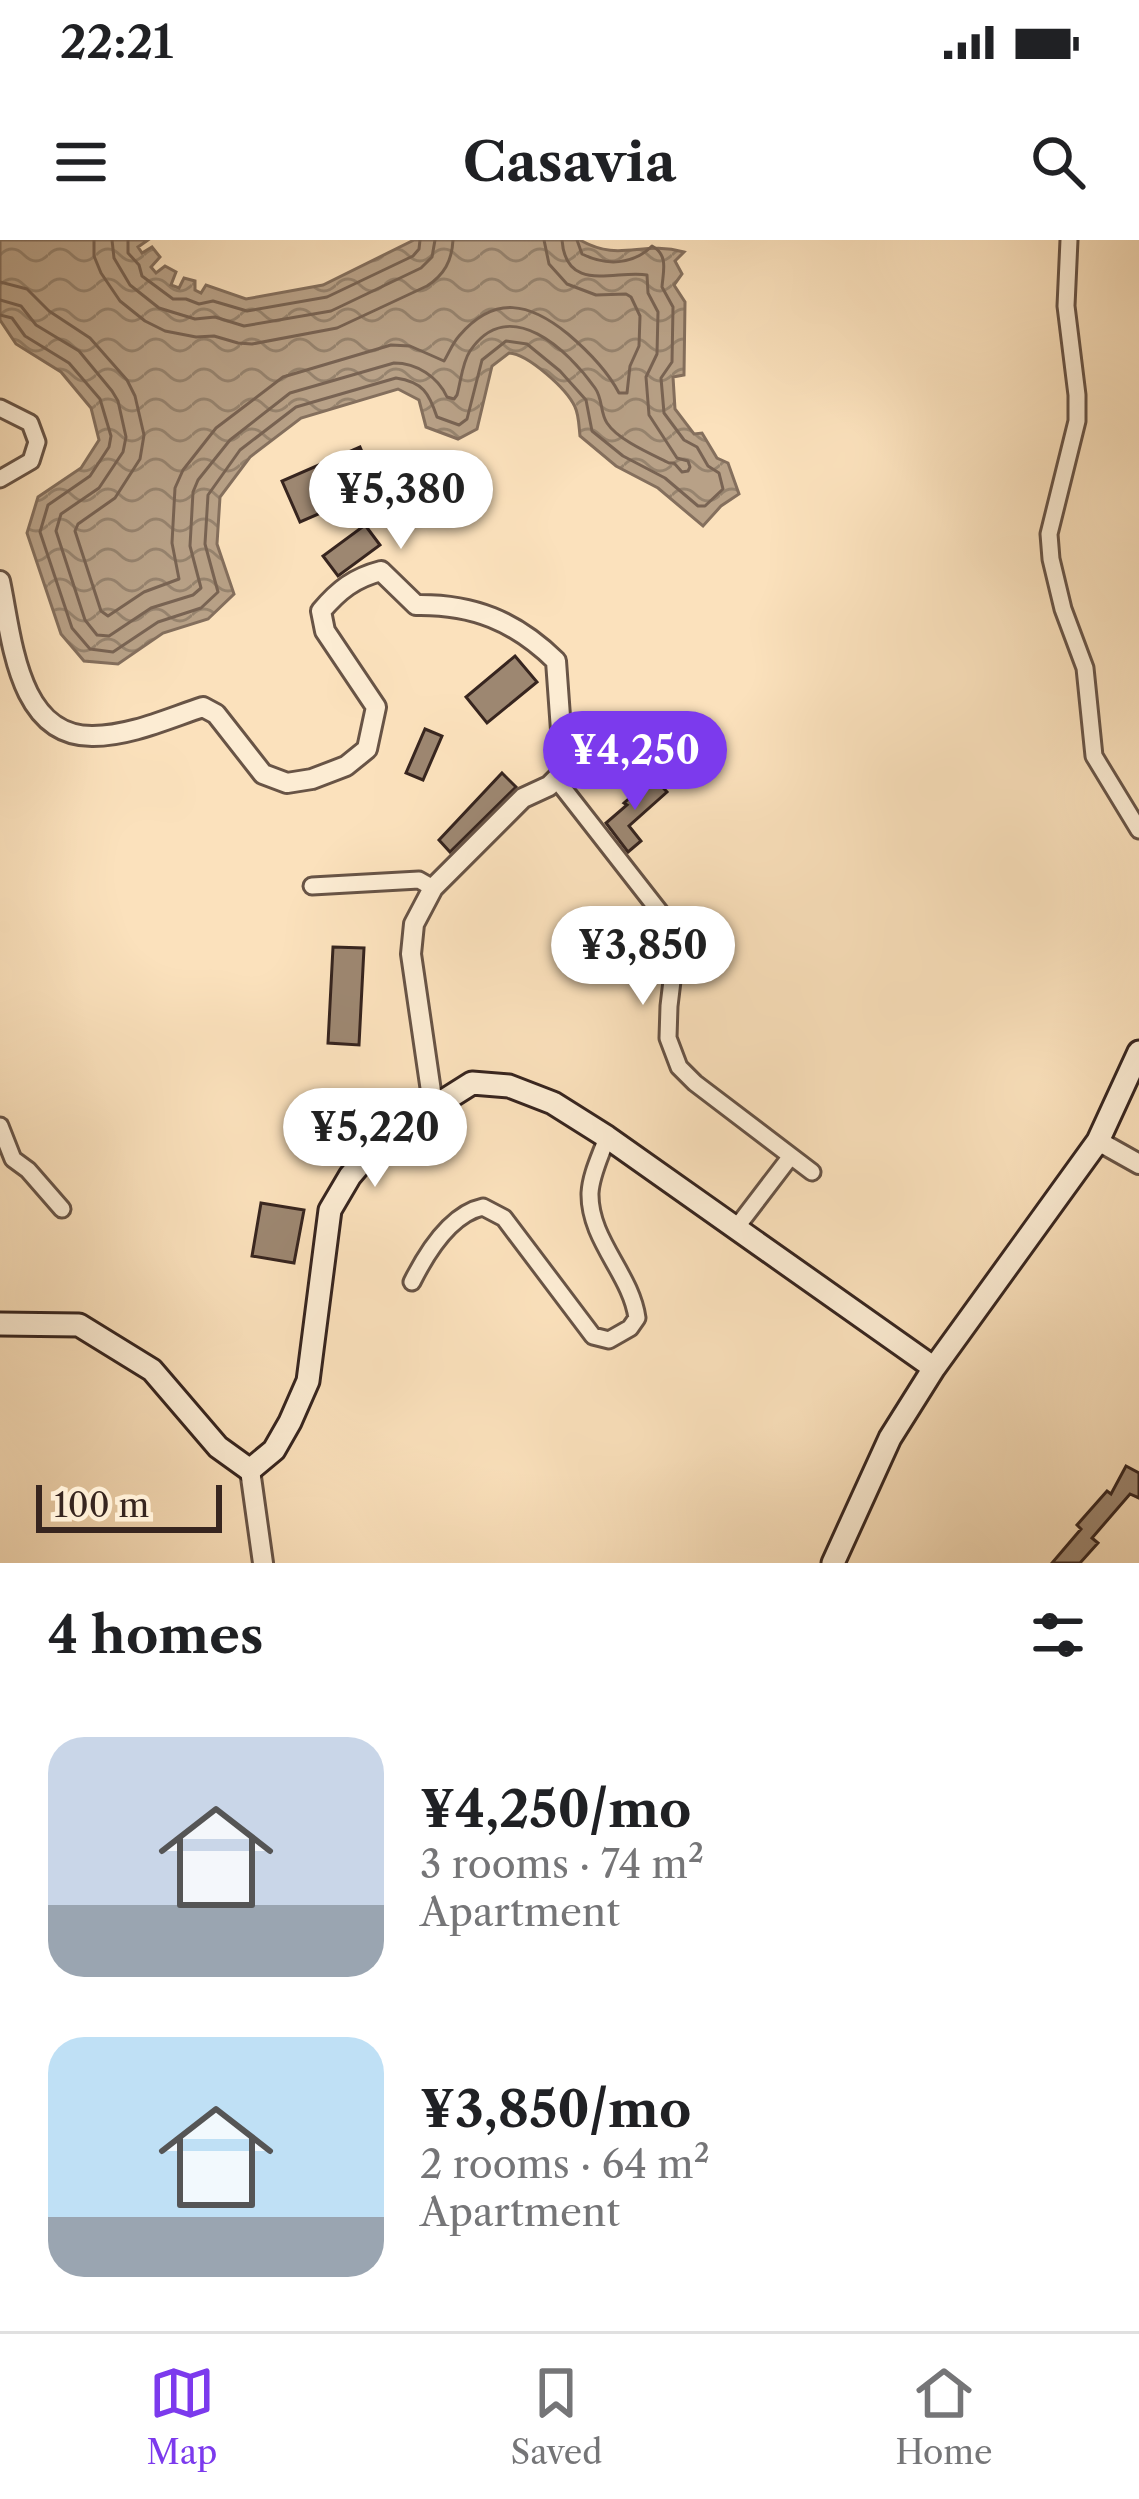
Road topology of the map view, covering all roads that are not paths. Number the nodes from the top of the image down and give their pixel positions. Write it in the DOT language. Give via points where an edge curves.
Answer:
graph roads {
  1 [pos="1069,240"];
  2 [pos="0,408"];
  3 [pos="0,479"];
  4 [pos="0,581"];
  5 [pos="556,779"];
  6 [pos="1139,830"];
  7 [pos="312,886"];
  8 [pos="433,888"];
  9 [pos="1139,1052"];
  10 [pos="433,1105"];
  11 [pos="0,1126"];
  12 [pos="607,1137"];
  13 [pos="1098,1141"];
  14 [pos="791,1156"];
  15 [pos="1139,1164"];
  16 [pos="812,1172"];
  17 [pos="62,1209"];
  18 [pos="736,1228"];
  19 [pos="412,1282"];
  20 [pos="0,1324"];
  21 [pos="934,1368"];
  22 [pos="250,1470"];
  23 [pos="263,1563"];
  24 [pos="832,1563"];
  1 -- 6 [label="street" via="1077,422 1049,534 1051,559 1085,668 1094,757"];
  2 -- 3 [label="street" via="30,423 38,442 26,466"];
  4 -- 5 [label="street" via="20,669 44,718 90,736 203,707 263,774 287,783 346,766 367,749 376,707 325,631 322,611 339,590 381,571 416,605 487,614 556,661"];
  5 -- 8 [label="street" via="524,798"];
  5 -- 14 [label="street" via="677,939 668,1038 679,1067"];
  7 -- 8 [label="street" via="419,880"];
  8 -- 10 [label="street" via="414,924 411,954"];
  9 -- 13 [label="main road"];
  10 -- 12 [label="main road" via="472,1083 509,1086"];
  10 -- 22 [label="main road" via="380,1141 330,1210 308,1381 274,1450"];
  11 -- 17 [label="street" via="13,1159"];
  12 -- 18 [label="main road"];
  12 -- 19 [label="street" via="590,1193 593,1220 634,1297 630,1328 609,1340 593,1336 504,1219 483,1207 428,1252"];
  13 -- 15 [label="street"];
  13 -- 21 [label="main road"];
  14 -- 16 [label="street"];
  14 -- 18 [label="street"];
  18 -- 21 [label="main road"];
  20 -- 22 [label="main road" via="80,1325 152,1370 218,1447"];
  21 -- 24 [label="main road" via="890,1438"];
  22 -- 23 [label="street"];
}
